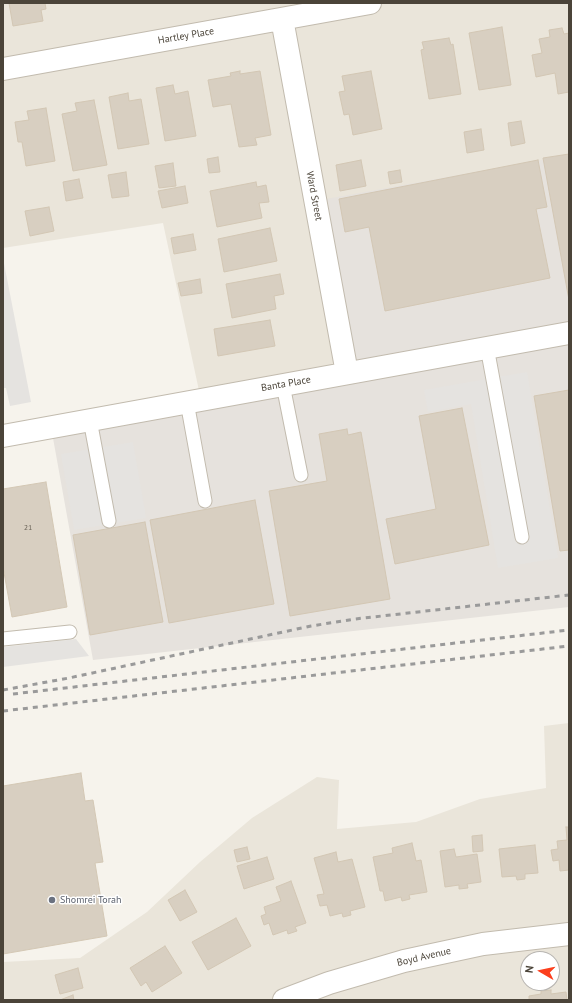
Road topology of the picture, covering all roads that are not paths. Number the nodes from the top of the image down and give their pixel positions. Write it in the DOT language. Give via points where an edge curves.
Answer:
graph roads {
  1 [pos="370,3"];
  2 [pos="274,14"];
  3 [pos="3,69"];
  4 [pos="569,333"];
  5 [pos="487,347"];
  6 [pos="347,373"];
  7 [pos="283,385"];
  8 [pos="187,402"];
  9 [pos="90,420"];
  10 [pos="3,434"];
  11 [pos="301,474"];
  12 [pos="205,501"];
  13 [pos="109,521"];
  14 [pos="522,537"];
  15 [pos="70,632"];
  16 [pos="3,639"];
  17 [pos="569,934"];
  18 [pos="284,1000"];
  1 -- 2 [label="street, Hartley Place"];
  2 -- 3 [label="street, Hartley Place"];
  2 -- 6 [label="street, Ward Street"];
  4 -- 5 [label="street, Banta Place"];
  5 -- 6 [label="street, Banta Place"];
  5 -- 14 [label="lane"];
  6 -- 7 [label="street, Banta Place"];
  7 -- 8 [label="street, Banta Place"];
  7 -- 11 [label="lane"];
  8 -- 9 [label="street, Banta Place"];
  8 -- 12 [label="lane"];
  9 -- 10 [label="street, Banta Place"];
  9 -- 13 [label="lane"];
  15 -- 16 [label="lane"];
  17 -- 18 [label="street, Boyd Avenue" via="483,944 404,961 329,982"];
}
